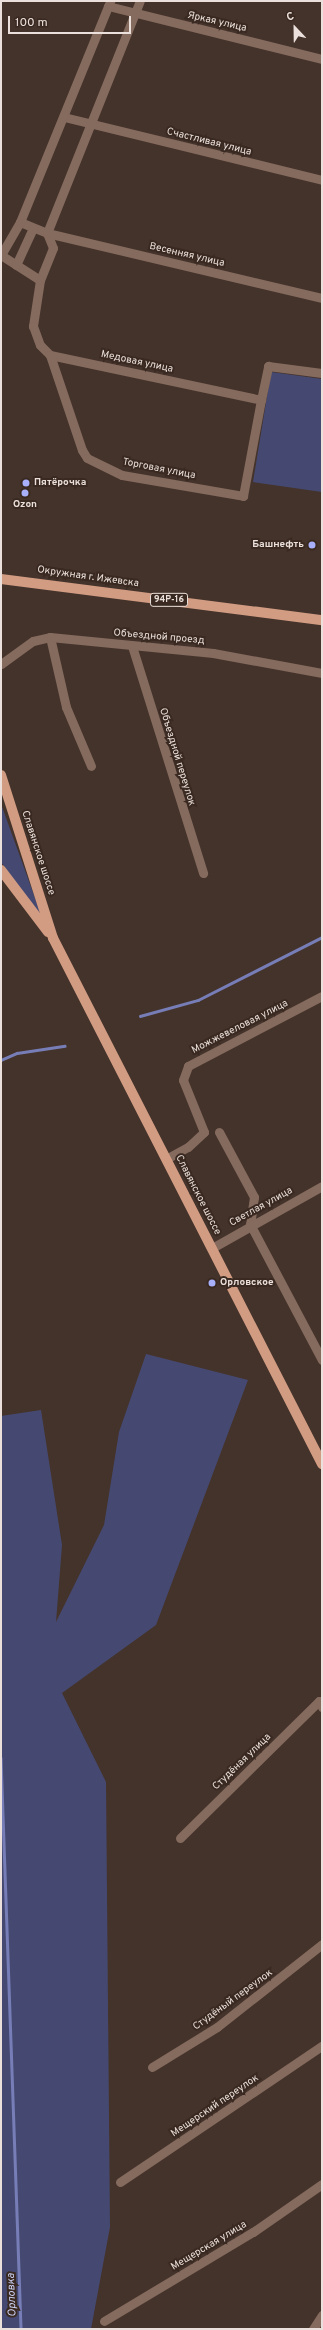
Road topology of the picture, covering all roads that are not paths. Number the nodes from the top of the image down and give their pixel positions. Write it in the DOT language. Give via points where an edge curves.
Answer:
graph roads {
  1 [pos="140,1"];
  2 [pos="109,4"];
  3 [pos="135,14"];
  4 [pos="322,59"];
  5 [pos="64,117"];
  6 [pos="92,124"];
  7 [pos="322,180"];
  8 [pos="20,222"];
  9 [pos="33,228"];
  10 [pos="47,233"];
  11 [pos="1,255"];
  12 [pos="16,265"];
  13 [pos="40,280"];
  14 [pos="322,298"];
  15 [pos="50,355"];
  16 [pos="322,373"];
  17 [pos="261,400"];
  18 [pos="1,574"];
  19 [pos="1,579"];
  20 [pos="17,580"];
  21 [pos="322,620"];
  22 [pos="50,637"];
  23 [pos="132,646"];
  24 [pos="1,664"];
  25 [pos="322,673"];
  26 [pos="91,766"];
  27 [pos="1,775"];
  28 [pos="1,870"];
  29 [pos="203,873"];
  30 [pos="53,938"];
  31 [pos="322,996"];
  32 [pos="219,1132"];
  33 [pos="166,1159"];
  34 [pos="322,1186"];
  35 [pos="250,1224"];
  36 [pos="212,1248"];
  37 [pos="322,1360"];
  38 [pos="322,1464"];
  39 [pos="321,1704"];
  40 [pos="180,1838"];
  41 [pos="322,1944"];
  42 [pos="322,2046"];
  43 [pos="152,2067"];
  44 [pos="120,2182"];
  45 [pos="322,2184"];
  46 [pos="322,2315"];
  47 [pos="104,2321"];
  48 [pos="313,2329"];
  1 -- 3 [label="street"];
  2 -- 3 [label="street, Яркая улица"];
  2 -- 5 [label="street"];
  3 -- 4 [label="street, Яркая улица"];
  3 -- 6 [label="street"];
  5 -- 6 [label="street, Счастливая улица"];
  5 -- 8 [label="street"];
  6 -- 7 [label="street, Счастливая улица"];
  6 -- 10 [label="street"];
  8 -- 9 [label="street, Весенняя улица"];
  8 -- 11 [label="street"];
  9 -- 10 [label="street, Весенняя улица"];
  9 -- 12 [label="street"];
  10 -- 13 [label="street" via="53,248"];
  10 -- 14 [label="street, Весенняя улица"];
  11 -- 12 [label="street"];
  12 -- 13 [label="street"];
  13 -- 15 [label="street" via="33,326 40,346"];
  15 -- 17 [label="street, Медовая улица"];
  15 -- 17 [label="street, Торговая улица" via="87,458 122,475 243,496"];
  16 -- 17 [label="street" via="268,366"];
  18 -- 20 [label="main road, Окружная г. Ижевска / 94Р-16"];
  19 -- 20 [label="main road, Окружная г. Ижевска / 94Р-16"];
  20 -- 21 [label="main road, Окружная г. Ижевска / 94Р-16"];
  22 -- 23 [label="street, Объездной проезд"];
  22 -- 24 [label="street, Объездной проезд" via="33,641"];
  22 -- 26 [label="street" via="66,707"];
  23 -- 25 [label="street, Объездной проезд" via="213,654"];
  23 -- 29 [label="street, Объездной переулок"];
  27 -- 30 [label="main road, Славянское шоссе"];
  28 -- 30 [label="main road, Славянское шоссе"];
  30 -- 33 [label="main road, Славянское шоссе"];
  31 -- 33 [label="street, Можжевеловая улица" via="188,1066 183,1080 204,1132 188,1147"];
  32 -- 35 [label="street" via="254,1197"];
  33 -- 36 [label="main road, Славянское шоссе"];
  34 -- 35 [label="street, Светлая улица"];
  35 -- 36 [label="street, Светлая улица"];
  35 -- 37 [label="street"];
  36 -- 38 [label="main road, Славянское шоссе"];
  39 -- 40 [label="street, Студёная улица"];
  41 -- 43 [label="street, Студёный переулок" via="217,2027"];
  42 -- 44 [label="street, Мещерский переулок"];
  45 -- 47 [label="street, Мещерская улица" via="253,2232"];
  46 -- 48 [label="street"];
}
